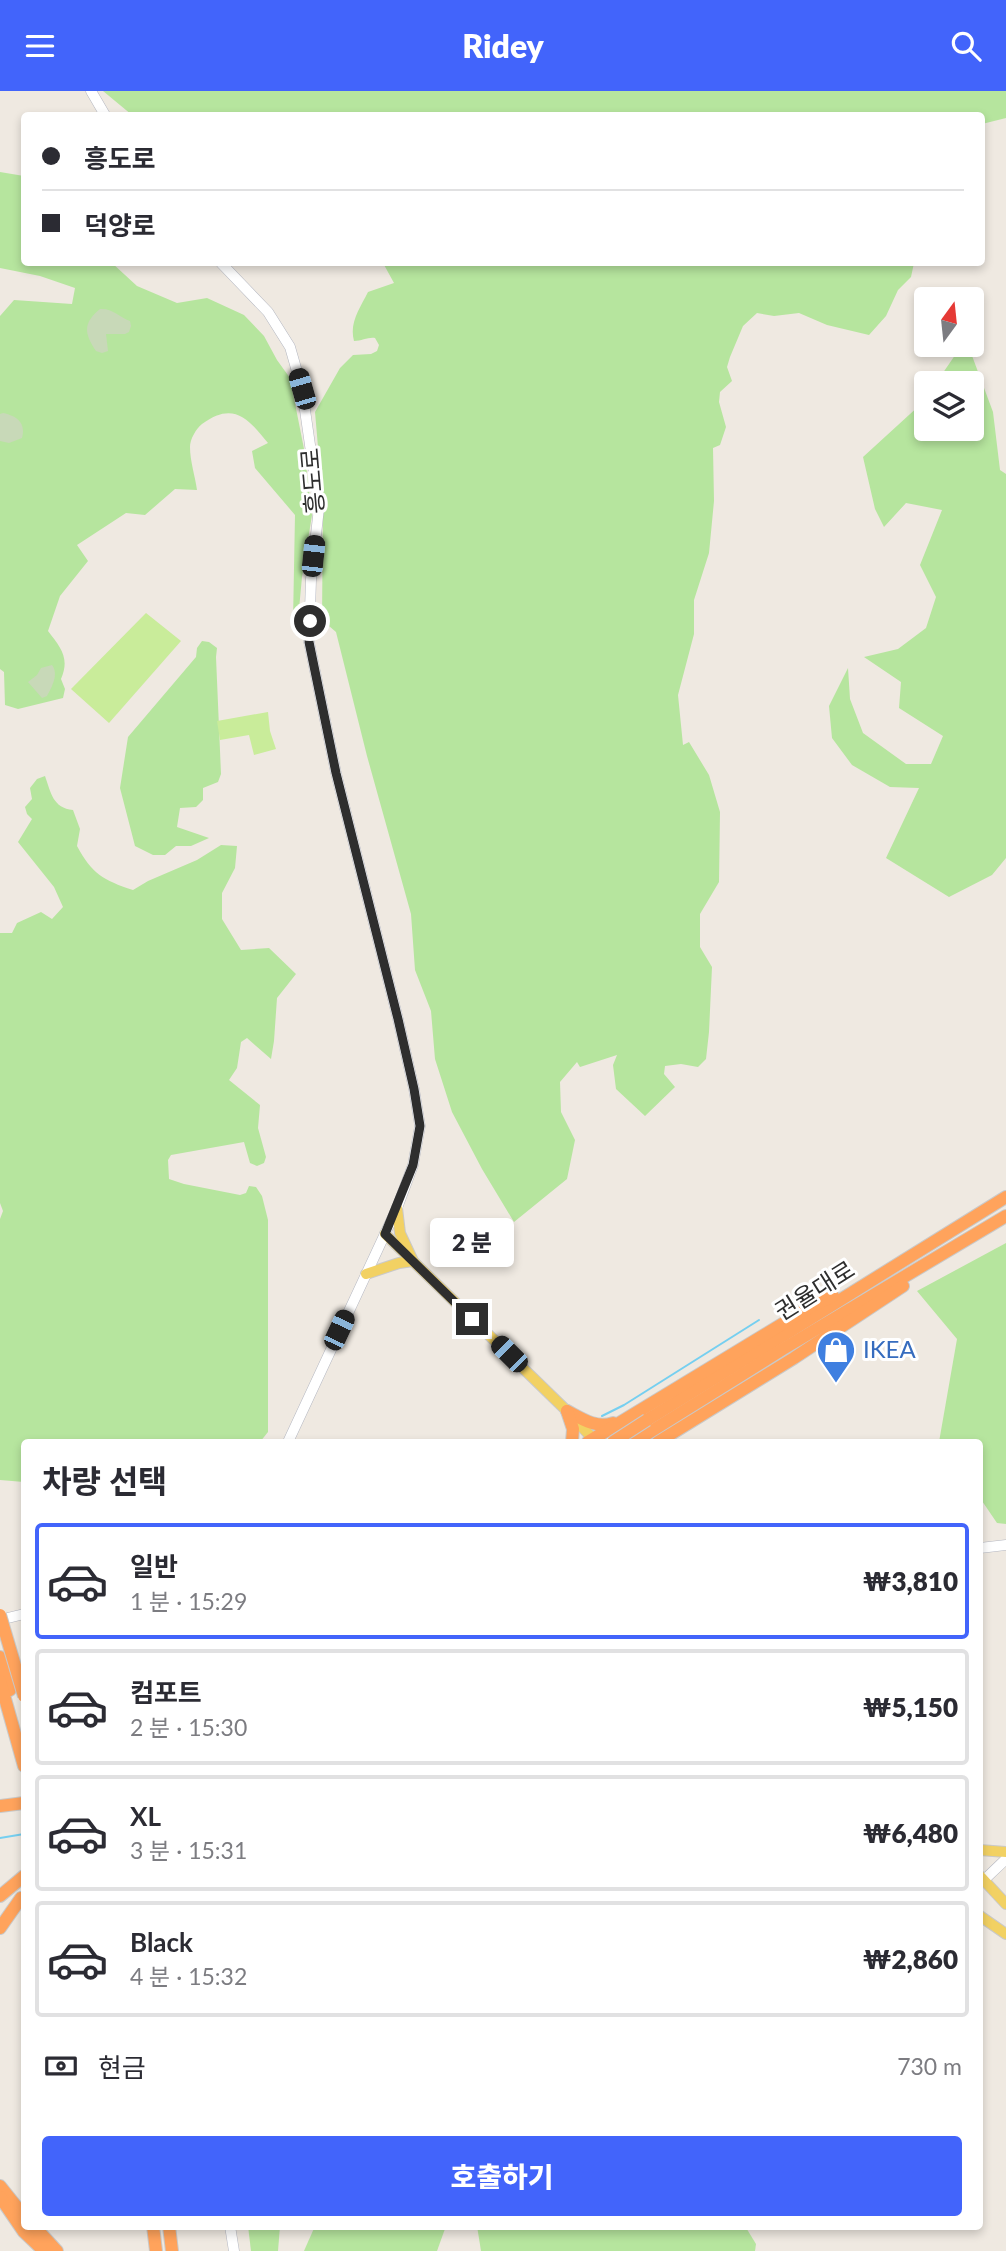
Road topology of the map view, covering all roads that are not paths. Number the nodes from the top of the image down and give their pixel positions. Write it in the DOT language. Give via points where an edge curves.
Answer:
graph roads {
  1 [pos="91,91"];
  2 [pos="103,112"];
  3 [pos="224,266"];
  4 [pos="1006,1197"];
  5 [pos="397,1208"];
  6 [pos="1006,1216"];
  7 [pos="385,1234"];
  8 [pos="413,1261"];
  9 [pos="890,1269"];
  10 [pos="366,1274"];
  11 [pos="567,1412"];
  12 [pos="630,1417"];
  13 [pos="652,1431"];
  14 [pos="289,1439"];
  15 [pos="572,1439"];
  16 [pos="590,1439"];
  17 [pos="595,1439"];
  18 [pos="624,1439"];
  19 [pos="625,1439"];
  20 [pos="1006,1545"];
  21 [pos="983,1548"];
  22 [pos="21,1614"];
  23 [pos="0,1618"];
  24 [pos="0,1657"];
  25 [pos="0,1681"];
  26 [pos="21,1686"];
  27 [pos="21,1730"];
  28 [pos="21,1755"];
  29 [pos="21,1803"];
  30 [pos="0,1806"];
  31 [pos="983,1850"];
  32 [pos="1006,1852"];
  33 [pos="1006,1859"];
  34 [pos="983,1877"];
  35 [pos="21,1880"];
  36 [pos="983,1881"];
  37 [pos="0,1896"];
  38 [pos="21,1898"];
  39 [pos="21,1899"];
  40 [pos="1006,1904"];
  41 [pos="0,1914"];
  42 [pos="983,1918"];
  43 [pos="0,1928"];
  44 [pos="1006,1934"];
  45 [pos="0,2185"];
  46 [pos="0,2197"];
  47 [pos="21,2200"];
  48 [pos="0,2207"];
  49 [pos="21,2211"];
  50 [pos="21,2220"];
  51 [pos="21,2223"];
  52 [pos="30,2230"];
  53 [pos="30,2230"];
  54 [pos="153,2230"];
  55 [pos="169,2230"];
  56 [pos="231,2230"];
  57 [pos="44,2251"];
  58 [pos="57,2251"];
  59 [pos="156,2251"];
  60 [pos="172,2251"];
  61 [pos="234,2251"];
  1 -- 2 [label="street"];
  3 -- 5 [label="street, 흥도로" via="268,312 290,347 302,389 318,508 309,642 420,1126 413,1165"];
  4 -- 9 [label="highway, 권율대로"];
  5 -- 7 [label="street, 흥도로"];
  5 -- 8 [label="main road" via="400,1233"];
  6 -- 13 [label="highway" via="944,1253 864,1313"];
  7 -- 8 [label="main road"];
  7 -- 10 [label="street, 흥도로"];
  8 -- 10 [label="main road"];
  8 -- 11 [label="main road"];
  9 -- 12 [label="highway" via="812,1306"];
  9 -- 13 [label="highway, 권율대로"];
  10 -- 14 [label="street, 흥도로"];
  11 -- 12 [label="highway" via="605,1426"];
  11 -- 15 [label="highway"];
  11 -- 16 [label="main road"];
  12 -- 17 [label="highway"];
  12 -- 19 [label="highway" via="621,1434"];
  13 -- 18 [label="highway, bridge"];
  20 -- 21 [label="street"];
  22 -- 23 [label="street"];
  23 -- 26 [label="highway, bridge"];
  24 -- 27 [label="highway"];
  25 -- 28 [label="highway"];
  29 -- 30 [label="highway"];
  31 -- 32 [label="main road"];
  33 -- 34 [label="street"];
  35 -- 37 [label="highway"];
  36 -- 40 [label="main road"];
  38 -- 41 [label="highway"];
  39 -- 43 [label="highway"];
  42 -- 44 [label="main road"];
  45 -- 47 [label="highway"];
  45 -- 49 [label="highway"];
  46 -- 50 [label="highway"];
  48 -- 51 [label="highway"];
  52 -- 57 [label="highway"];
  53 -- 58 [label="highway"];
  54 -- 59 [label="highway"];
  55 -- 60 [label="highway"];
  56 -- 61 [label="street"];
}
